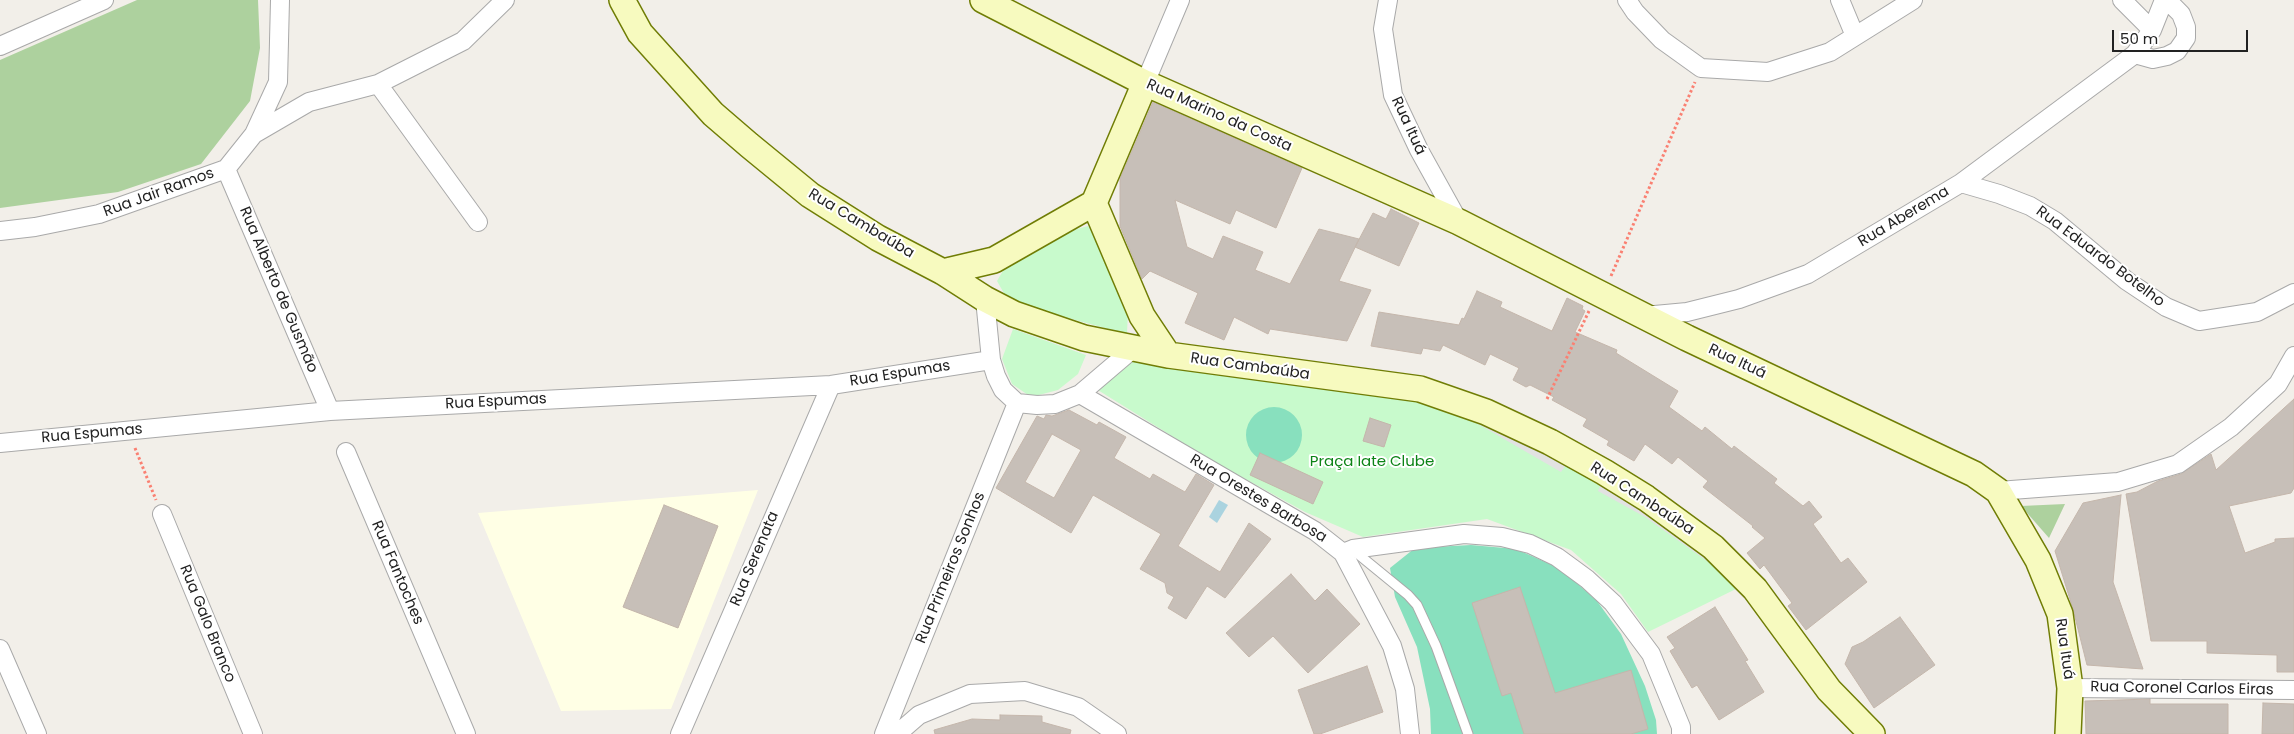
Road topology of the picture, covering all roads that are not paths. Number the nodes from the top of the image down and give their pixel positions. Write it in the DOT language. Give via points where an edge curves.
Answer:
graph roads {
  1 [pos="104,0"];
  2 [pos="280,0"];
  3 [pos="505,0"];
  4 [pos="622,0"];
  5 [pos="983,0"];
  6 [pos="1180,0"];
  7 [pos="1388,0"];
  8 [pos="1627,0"];
  9 [pos="1840,0"];
  10 [pos="1913,0"];
  11 [pos="2122,0"];
  12 [pos="2166,0"];
  13 [pos="2152,30"];
  14 [pos="1855,36"];
  15 [pos="0,46"];
  16 [pos="2135,54"];
  17 [pos="1145,83"];
  18 [pos="378,84"];
  19 [pos="254,134"];
  20 [pos="226,169"];
  21 [pos="1961,183"];
  22 [pos="1094,204"];
  23 [pos="478,222"];
  24 [pos="1459,222"];
  25 [pos="0,231"];
  26 [pos="994,260"];
  27 [pos="944,272"];
  28 [pos="2294,293"];
  29 [pos="985,299"];
  30 [pos="1142,316"];
  31 [pos="1644,316"];
  32 [pos="1134,348"];
  33 [pos="1168,355"];
  34 [pos="2294,356"];
  35 [pos="991,360"];
  36 [pos="831,384"];
  37 [pos="1080,394"];
  38 [pos="1017,403"];
  39 [pos="330,411"];
  40 [pos="0,443"];
  41 [pos="346,452"];
  42 [pos="1998,491"];
  43 [pos="162,514"];
  44 [pos="1348,551"];
  45 [pos="0,649"];
  46 [pos="2070,688"];
  47 [pos="2294,690"];
  48 [pos="37,734"];
  49 [pos="253,734"];
  50 [pos="466,734"];
  51 [pos="680,734"];
  52 [pos="884,734"];
  53 [pos="897,734"];
  54 [pos="1117,734"];
  55 [pos="1410,734"];
  56 [pos="1468,734"];
  57 [pos="1681,734"];
  58 [pos="1872,734"];
  59 [pos="2068,734"];
  1 -- 15 [label="street"];
  2 -- 19 [label="street" via="278,82"];
  3 -- 18 [label="street, Rua Jair Ramos" via="463,42"];
  4 -- 27 [label="street, Rua Cambaúba" via="640,33 713,114 749,145 810,194 878,238"];
  5 -- 17 [label="street, Rua Marino da Costa"];
  6 -- 17 [label="street"];
  7 -- 24 [label="street, Rua Ituá" via="1383,29 1393,95"];
  8 -- 14 [label="street" via="1662,40 1701,68 1768,72 1830,52"];
  9 -- 14 [label="street"];
  10 -- 14 [label="street"];
  11 -- 13 [label="street"];
  12 -- 13 [label="street, Rua Aberema"];
  12 -- 16 [label="street, Rua Aberema" via="2181,14 2186,38 2177,51 2167,56 2153,59"];
  13 -- 16 [label="street, Rua Aberema"];
  16 -- 21 [label="street, Rua Aberema"];
  17 -- 22 [label="street"];
  17 -- 24 [label="street, Rua Marino da Costa"];
  18 -- 19 [label="street, Rua Jair Ramos" via="308,102"];
  18 -- 23 [label="street"];
  19 -- 20 [label="street, Rua Jair Ramos"];
  20 -- 25 [label="street, Rua Jair Ramos" via="99,214 35,228"];
  20 -- 39 [label="street, Rua Alberto de Gusmão"];
  21 -- 28 [label="street, Rua Eduardo Botelho" via="2030,206 2056,221 2127,281 2166,307 2199,321 2258,312"];
  21 -- 31 [label="street, Rua Aberema" via="1808,274 1739,299 1687,312"];
  22 -- 26 [label="street"];
  22 -- 30 [label="street"];
  24 -- 31 [label="street, Rua Ituá"];
  26 -- 27 [label="street"];
  26 -- 29 [label="street"];
  27 -- 29 [label="street, Rua Cambaúba"];
  29 -- 32 [label="street, Rua Cambaúba" via="1046,326"];
  29 -- 35 [label="street"];
  30 -- 32 [label="street"];
  30 -- 33 [label="street"];
  31 -- 42 [label="street, Rua Ituá" via="1974,474"];
  32 -- 33 [label="street, Rua Cambaúba"];
  32 -- 37 [label="street"];
  33 -- 58 [label="street, Rua Cambaúba" via="1420,389 1486,412 1550,442 1646,498 1713,547 1755,589 1829,690"];
  34 -- 42 [label="street" via="2278,384 2231,427 2178,464 2118,482"];
  35 -- 36 [label="street, Rua Espumas"];
  35 -- 38 [label="street" via="1002,390"];
  36 -- 39 [label="street, Rua Espumas"];
  36 -- 51 [label="street, Rua Serenata"];
  37 -- 38 [label="street" via="1055,404"];
  37 -- 44 [label="street, Rua Orestes Barbosa"];
  38 -- 52 [label="street, Rua Primeiros Sonhos"];
  39 -- 40 [label="street, Rua Espumas"];
  41 -- 50 [label="street, Rua Fantoches"];
  42 -- 46 [label="street, Rua Ituá" via="2038,560 2060,614"];
  43 -- 49 [label="street, Rua Galo Branco"];
  44 -- 55 [label="street, Rua Orestes Barbosa" via="1392,646 1405,689"];
  44 -- 56 [label="lane" via="1408,595 1417,606 1436,646"];
  44 -- 57 [label="street" via="1464,534 1502,537 1530,544 1558,557 1614,604 1651,654"];
  45 -- 48 [label="street"];
  46 -- 47 [label="street, Rua Coronel Carlos Eiras"];
  46 -- 59 [label="street, Rua Ituá"];
  53 -- 54 [label="street" via="919,715 970,694 1025,692 1078,707"];
}
